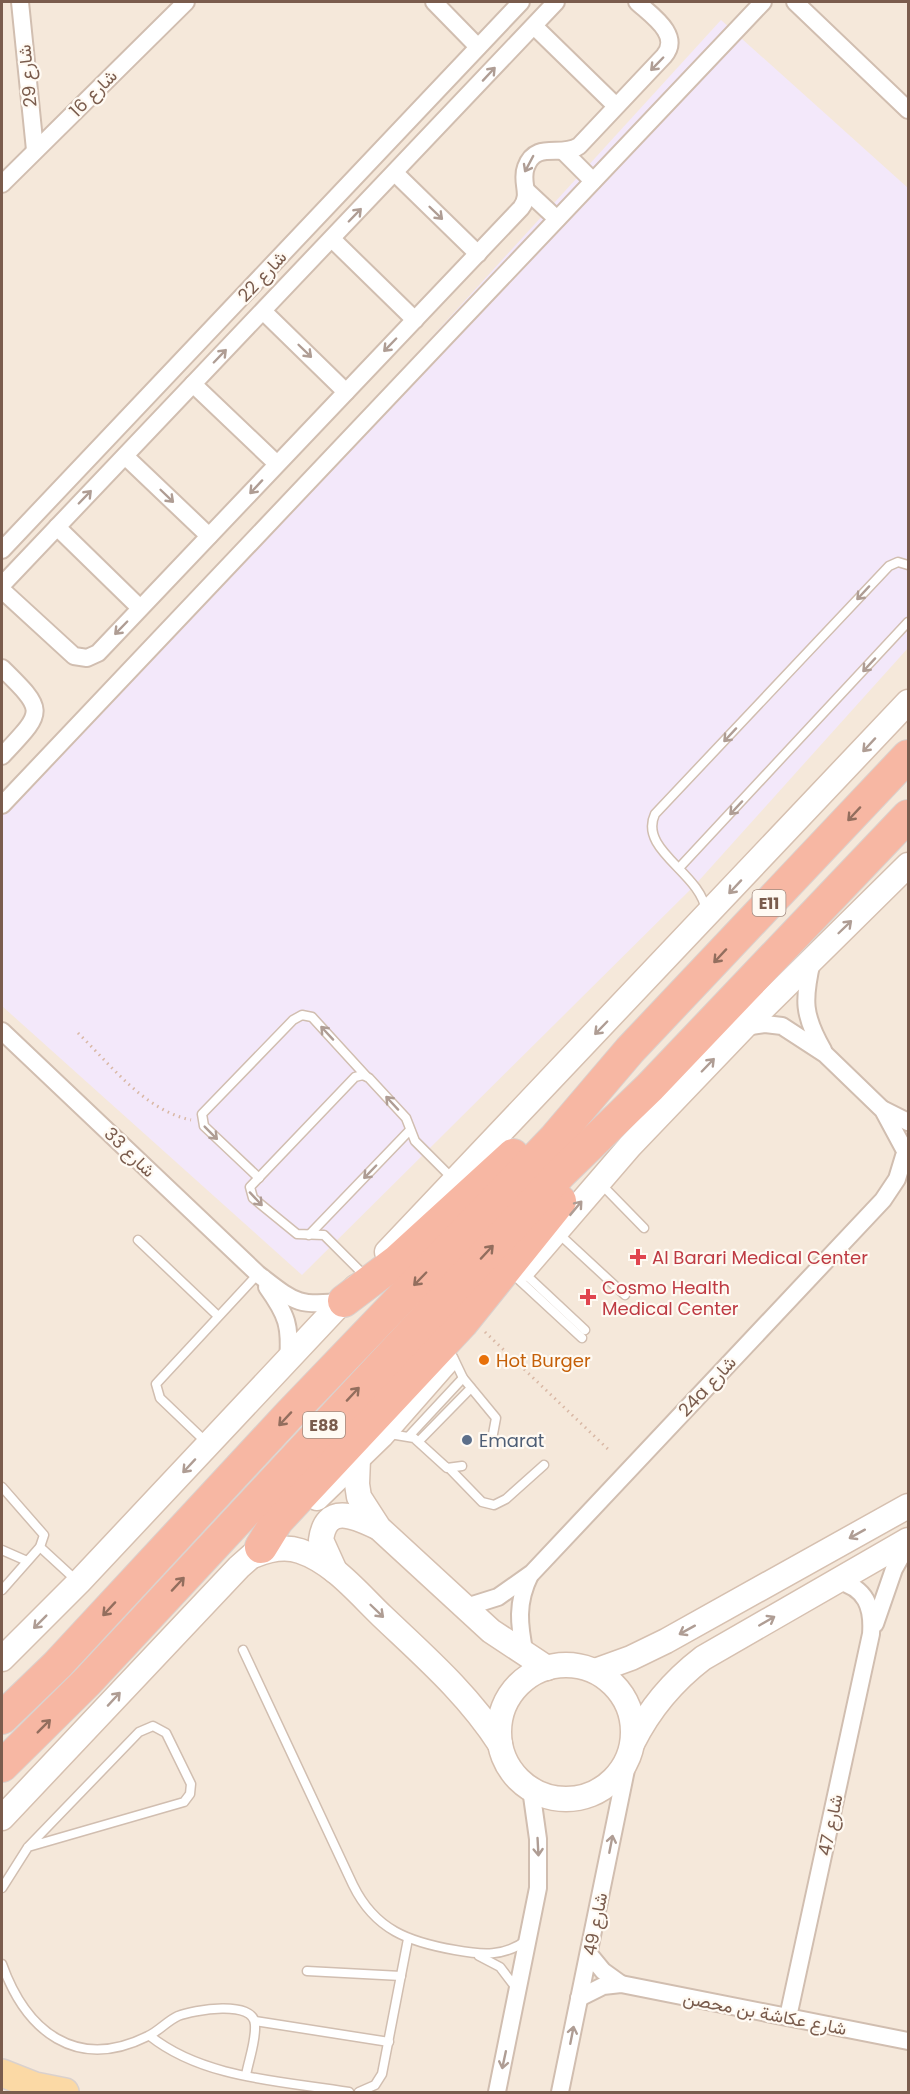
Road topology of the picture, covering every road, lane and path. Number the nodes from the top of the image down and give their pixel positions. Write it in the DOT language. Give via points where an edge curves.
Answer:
graph roads {
  1 [pos="20,2"];
  2 [pos="186,2"];
  3 [pos="434,2"];
  4 [pos="522,2"];
  5 [pos="556,2"];
  6 [pos="637,2"];
  7 [pos="763,2"];
  8 [pos="795,2"];
  9 [pos="534,26"];
  10 [pos="478,47"];
  11 [pos="616,106"];
  12 [pos="909,110"];
  13 [pos="35,150"];
  14 [pos="563,151"];
  15 [pos="395,173"];
  16 [pos="593,181"];
  17 [pos="2,184"];
  18 [pos="527,191"];
  19 [pos="557,219"];
  20 [pos="332,239"];
  21 [pos="478,254"];
  22 [pos="263,311"];
  23 [pos="415,320"];
  24 [pos="193,384"];
  25 [pos="346,392"];
  26 [pos="125,456"];
  27 [pos="278,464"];
  28 [pos="57,527"];
  29 [pos="208,536"];
  30 [pos="2,550"];
  31 [pos="909,565"];
  32 [pos="2,587"];
  33 [pos="140,608"];
  34 [pos="909,622"];
  35 [pos="2,668"];
  36 [pos="909,702"];
  37 [pos="2,756"];
  38 [pos="909,756"];
  39 [pos="2,805"];
  40 [pos="909,816"];
  41 [pos="909,865"];
  42 [pos="679,868"];
  43 [pos="705,919"];
  44 [pos="812,959"];
  45 [pos="744,1027"];
  46 [pos="2,1031"];
  47 [pos="78,1033"];
  48 [pos="630,1050"];
  49 [pos="825,1054"];
  50 [pos="366,1076"];
  51 [pos="650,1087"];
  52 [pos="883,1110"];
  53 [pos="202,1122"];
  54 [pos="909,1122"];
  55 [pos="410,1130"];
  56 [pos="906,1152"];
  57 [pos="259,1178"];
  58 [pos="454,1180"];
  59 [pos="598,1182"];
  60 [pos="909,1184"];
  61 [pos="883,1200"];
  62 [pos="644,1228"];
  63 [pos="556,1231"];
  64 [pos="308,1236"];
  65 [pos="138,1240"];
  66 [pos="258,1274"];
  67 [pos="520,1275"];
  68 [pos="365,1276"];
  69 [pos="625,1295"];
  70 [pos="344,1301"];
  71 [pos="218,1316"];
  72 [pos="477,1325"];
  73 [pos="584,1334"];
  74 [pos="452,1354"];
  75 [pos="288,1361"];
  76 [pos="463,1378"];
  77 [pos="471,1388"];
  78 [pos="493,1434"];
  79 [pos="381,1436"];
  80 [pos="409,1436"];
  81 [pos="419,1441"];
  82 [pos="208,1445"];
  83 [pos="611,1452"];
  84 [pos="358,1458"];
  85 [pos="544,1465"];
  86 [pos="462,1466"];
  87 [pos="450,1469"];
  88 [pos="2,1487"];
  89 [pos="909,1506"];
  90 [pos="379,1528"];
  91 [pos="909,1542"];
  92 [pos="40,1547"];
  93 [pos="2,1550"];
  94 [pos="256,1552"];
  95 [pos="27,1561"];
  96 [pos="335,1571"];
  97 [pos="532,1573"];
  98 [pos="838,1581"];
  99 [pos="79,1582"];
  100 [pos="2,1590"];
  101 [pos="464,1608"];
  102 [pos="872,1634"];
  103 [pos="243,1650"];
  104 [pos="525,1655"];
  105 [pos="2,1659"];
  106 [pos="547,1668"];
  107 [pos="595,1671"];
  108 [pos="2,1718"];
  109 [pos="500,1744"];
  110 [pos="631,1749"];
  111 [pos="2,1766"];
  112 [pos="531,1789"];
  113 [pos="2,1818"];
  114 [pos="28,1847"];
  115 [pos="2,1888"];
  116 [pos="529,1938"];
  117 [pos="408,1939"];
  118 [pos="473,1953"];
  119 [pos="589,1954"];
  120 [pos="2,1964"];
  121 [pos="307,1971"];
  122 [pos="401,1976"];
  123 [pos="621,1984"];
  124 [pos="518,1991"];
  125 [pos="579,1998"];
  126 [pos="788,2017"];
  127 [pos="255,2021"];
  128 [pos="150,2036"];
  129 [pos="909,2041"];
  130 [pos="389,2042"];
  131 [pos="2,2073"];
  132 [pos="246,2075"];
  133 [pos="65,2092"];
  134 [pos="349,2092"];
  135 [pos="359,2092"];
  136 [pos="497,2092"];
  137 [pos="560,2092"];
  1 -- 13 [label="street, شارع 29"];
  2 -- 13 [label="street, شارع 16"];
  3 -- 10 [label="street"];
  4 -- 10 [label="street, شارع 22"];
  5 -- 9 [label="street"];
  6 -- 11 [label="street, one-way" via="667,31 670,47"];
  7 -- 16 [label="street"];
  8 -- 12 [label="street"];
  9 -- 11 [label="street"];
  15 -- 9 [label="street, one-way"];
  10 -- 30 [label="street, شارع 22"];
  11 -- 14 [label="street" via="579,146"];
  13 -- 17 [label="street, شارع 16"];
  14 -- 16 [label="street"];
  14 -- 18 [label="street, one-way" via="546,150 534,155 524,173"];
  20 -- 15 [label="street, one-way"];
  15 -- 21 [label="street, one-way"];
  16 -- 19 [label="street"];
  18 -- 19 [label="street"];
  18 -- 21 [label="street" via="521,208"];
  19 -- 39 [label="street"];
  20 -- 22 [label="street"];
  20 -- 23 [label="street"];
  21 -- 23 [label="street"];
  24 -- 22 [label="street, one-way"];
  22 -- 25 [label="street, one-way"];
  23 -- 25 [label="street, one-way"];
  24 -- 26 [label="street"];
  24 -- 27 [label="street"];
  25 -- 27 [label="street"];
  28 -- 26 [label="street, one-way"];
  26 -- 29 [label="street, one-way"];
  27 -- 29 [label="street, one-way"];
  28 -- 32 [label="street"];
  28 -- 33 [label="street"];
  29 -- 33 [label="street"];
  31 -- 42 [label="lane, one-way" via="898,562 888,566 655,814 651,821 652,836"];
  33 -- 32 [label="street, one-way" via="98,653 80,658 69,653"];
  34 -- 42 [label="lane, one-way"];
  35 -- 37 [label="street" via="33,700 36,712 32,724"];
  36 -- 43 [label="street, one-way"];
  38 -- 48 [label="highway, E11, one-way"];
  40 -- 51 [label="highway, E11"];
  44 -- 41 [label="street, one-way"];
  42 -- 43 [label="lane" via="700,892"];
  43 -- 58 [label="street, one-way"];
  44 -- 45 [label="street"];
  44 -- 49 [label="street" via="805,1005 810,1026"];
  45 -- 49 [label="street" via="782,1026"];
  59 -- 45 [label="street, one-way"];
  46 -- 66 [label="street, شارع 33"];
  47 -- 53 [label="path" via="150,1102 175,1115"];
  48 -- 70 [label="highway" via="398,1261"];
  48 -- 108 [label="highway, E88, one-way" via="555,1138 289,1414 57,1665"];
  49 -- 52 [label="street"];
  50 -- 53 [label="lane, one-way" via="312,1017 302,1015 205,1111"];
  55 -- 50 [label="lane, one-way" via="405,1118"];
  50 -- 57 [label="lane" via="356,1077"];
  51 -- 94 [label="highway" via="462,1323 278,1521"];
  111 -- 51 [label="highway, E88, one-way" via="87,1682 561,1173"];
  52 -- 54 [label="street"];
  52 -- 56 [label="street"];
  53 -- 57 [label="lane, one-way"];
  55 -- 58 [label="lane" via="415,1141"];
  55 -- 64 [label="lane, one-way"];
  56 -- 61 [label="street, 24a شارع" via="897,1179"];
  57 -- 64 [label="lane, one-way" via="250,1187 250,1195 293,1231"];
  58 -- 68 [label="street"];
  59 -- 62 [label="lane"];
  63 -- 59 [label="street, one-way"];
  60 -- 61 [label="street, 24a شارع"];
  61 -- 97 [label="street, 24a شارع"];
  63 -- 67 [label="street"];
  63 -- 69 [label="lane"];
  64 -- 68 [label="lane" via="319,1234 329,1238"];
  65 -- 71 [label="lane"];
  66 -- 70 [label="street, شارع 33" via="290,1298 306,1304"];
  66 -- 71 [label="lane"];
  66 -- 75 [label="street, شارع 33" via="287,1319"];
  67 -- 72 [label="street"];
  67 -- 73 [label="lane"];
  68 -- 70 [label="street"];
  70 -- 75 [label="street"];
  71 -- 82 [label="lane" via="158,1379 155,1389"];
  72 -- 74 [label="street"];
  72 -- 83 [label="path"];
  74 -- 76 [label="lane"];
  74 -- 79 [label="street"];
  75 -- 82 [label="street"];
  76 -- 77 [label="lane"];
  76 -- 80 [label="lane"];
  77 -- 78 [label="lane" via="496,1418"];
  77 -- 81 [label="lane"];
  79 -- 80 [label="lane"];
  79 -- 84 [label="street"];
  80 -- 81 [label="lane"];
  81 -- 87 [label="lane"];
  82 -- 99 [label="street, one-way"];
  84 -- 90 [label="street" via="359,1497"];
  84 -- 94 [label="street"];
  85 -- 87 [label="lane" via="494,1505 482,1502"];
  86 -- 87 [label="lane"];
  88 -- 92 [label="lane" via="43,1531"];
  89 -- 107 [label="street, one-way" via="666,1641"];
  90 -- 96 [label="street" via="350,1515 333,1518 326,1524 321,1540"];
  90 -- 101 [label="street"];
  91 -- 98 [label="street"];
  91 -- 102 [label="street, شارع 47" via="894,1569"];
  92 -- 95 [label="lane"];
  92 -- 99 [label="lane"];
  93 -- 95 [label="lane"];
  94 -- 96 [label="street" via="292,1549"];
  113 -- 94 [label="street, one-way"];
  95 -- 100 [label="lane"];
  96 -- 109 [label="street, one-way" via="454,1685"];
  97 -- 101 [label="street, 24a شارع" via="498,1597"];
  97 -- 104 [label="street, 24a شارع" via="519,1607"];
  98 -- 102 [label="street, شارع 47" via="856,1588 868,1601"];
  110 -- 98 [label="street, one-way" via="655,1704 686,1672 723,1646"];
  99 -- 105 [label="street, one-way"];
  101 -- 104 [label="street"];
  102 -- 126 [label="street, شارع 47"];
  103 -- 117 [label="lane" via="358,1895 379,1920"];
  104 -- 106 [label="street"];
  106 -- 107 [label="street" via="579,1666"];
  106 -- 109 [label="street" via="530,1675 506,1703 500,1720"];
  107 -- 110 [label="street" via="610,1681 630,1711"];
  109 -- 112 [label="street" via="509,1767"];
  110 -- 112 [label="street" via="612,1780 598,1791 565,1799"];
  119 -- 110 [label="street, شارع 49, one-way"];
  112 -- 116 [label="street, one-way" via="539,1864"];
  114 -- 114 [label="lane" via="143,1729 158,1727 166,1733 191,1784 184,1802"];
  114 -- 115 [label="lane"];
  116 -- 118 [label="lane" via="503,1953"];
  116 -- 124 [label="street"];
  117 -- 118 [label="lane"];
  117 -- 122 [label="lane"];
  118 -- 124 [label="lane" via="500,1967"];
  119 -- 123 [label="street, شارع عكاشة بن محصن"];
  119 -- 125 [label="street, شارع 49"];
  120 -- 128 [label="lane" via="11,1988 28,2014 56,2039 78,2048 102,2050"];
  121 -- 122 [label="lane"];
  122 -- 130 [label="lane"];
  123 -- 125 [label="street, شارع عكاشة بن محصن" via="595,1989"];
  123 -- 126 [label="street, شارع عكاشة بن محصن"];
  124 -- 136 [label="street, one-way"];
  137 -- 125 [label="street, شارع 49, one-way"];
  126 -- 129 [label="street, شارع عكاشة بن محصن"];
  127 -- 128 [label="lane" via="242,2009 199,2011 168,2021"];
  127 -- 130 [label="lane"];
  127 -- 132 [label="lane"];
  128 -- 132 [label="lane" via="189,2061"];
  130 -- 135 [label="lane" via="379,2080 370,2089"];
  131 -- 133 [label="main road"];
  132 -- 134 [label="lane"];
}
